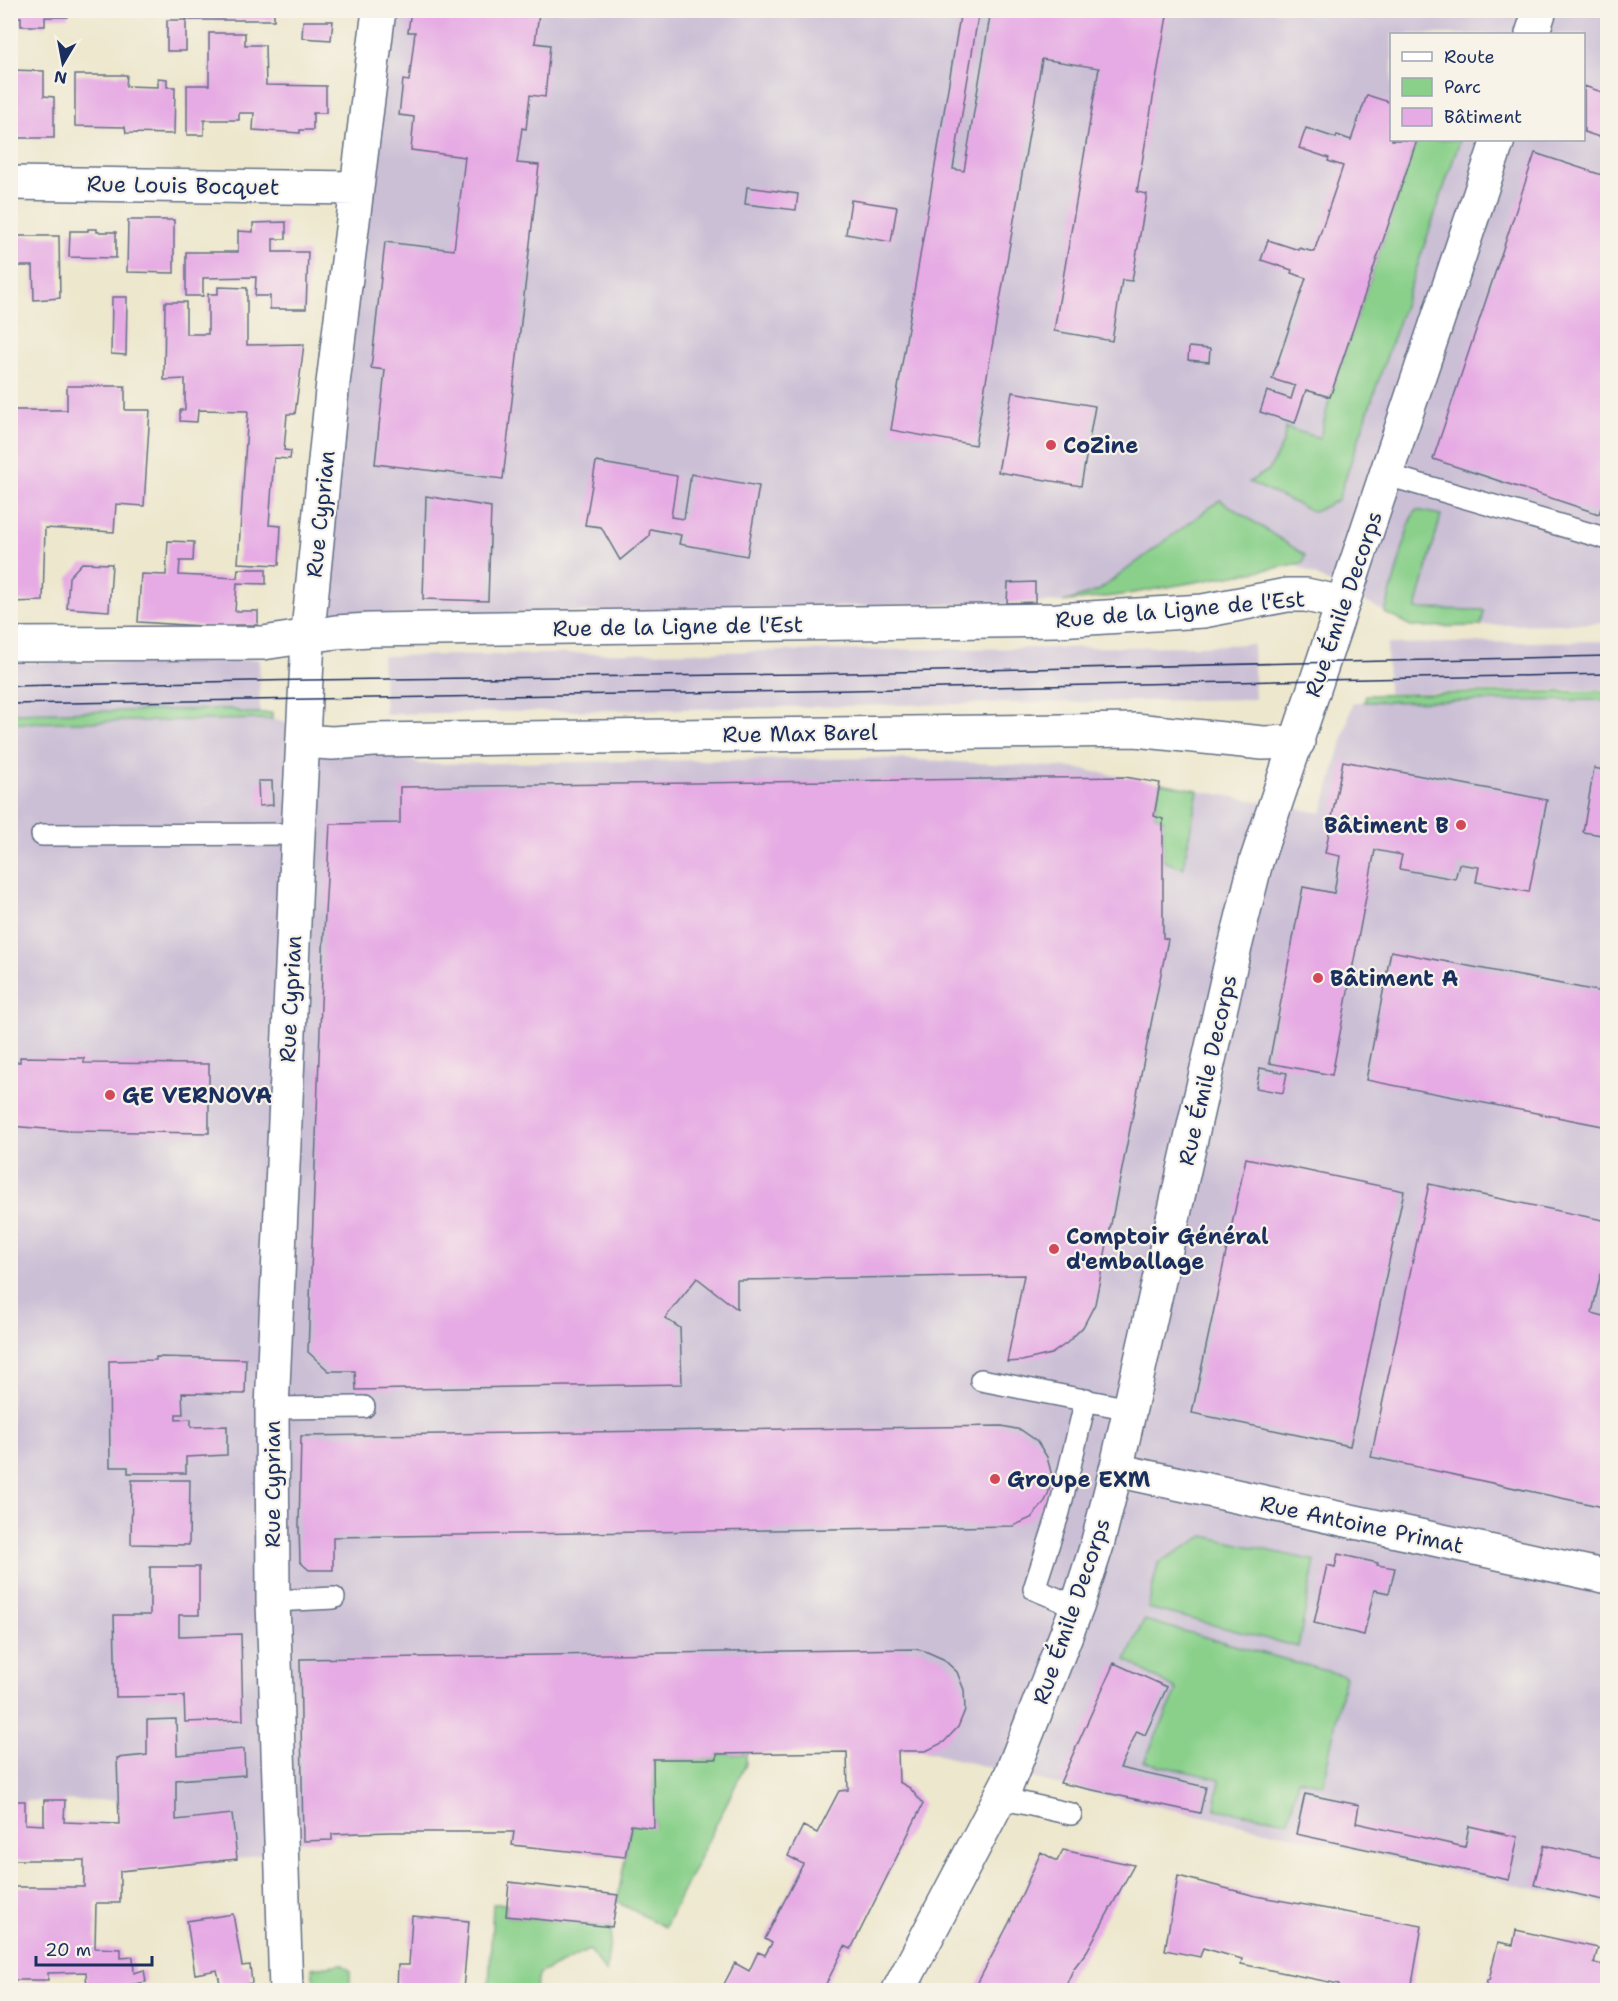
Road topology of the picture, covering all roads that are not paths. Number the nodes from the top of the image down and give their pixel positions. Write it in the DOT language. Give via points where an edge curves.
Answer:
graph roads {
  1 [pos="379,10"];
  2 [pos="1540,10"];
  3 [pos="1533,33"];
  4 [pos="1498,141"];
  5 [pos="10,183"];
  6 [pos="356,188"];
  7 [pos="1387,475"];
  8 [pos="1608,539"];
  9 [pos="1342,603"];
  10 [pos="309,636"];
  11 [pos="10,644"];
  12 [pos="303,741"];
  13 [pos="1298,742"];
  14 [pos="298,834"];
  15 [pos="42,835"];
  16 [pos="981,1380"];
  17 [pos="1086,1400"];
  18 [pos="364,1407"];
  19 [pos="272,1408"];
  20 [pos="1130,1409"];
  21 [pos="1116,1470"];
  22 [pos="1608,1577"];
  23 [pos="334,1598"];
  24 [pos="273,1601"];
  25 [pos="1077,1606"];
  26 [pos="1000,1798"];
  27 [pos="1071,1814"];
  28 [pos="286,1990"];
  29 [pos="899,1990"];
  1 -- 6 [label="street, Rue Cyprian"];
  2 -- 3 [label="street"];
  4 -- 7 [label="street, Rue Émile Decorps"];
  5 -- 6 [label="street, Rue Louis Bocquet"];
  6 -- 10 [label="street, Rue Cyprian"];
  7 -- 8 [label="lane"];
  7 -- 9 [label="street, Rue Émile Decorps"];
  9 -- 10 [label="street, Rue de la Ligne de l'Est" via="1287,594 1203,610 1057,620 370,630"];
  9 -- 13 [label="street, Rue Émile Decorps"];
  10 -- 11 [label="street, Rue de la Ligne de l'Est" via="263,643"];
  10 -- 12 [label="street, Rue Cyprian"];
  12 -- 13 [label="street, Rue Max Barel" via="1135,730 1263,743"];
  12 -- 14 [label="street, Rue Cyprian"];
  13 -- 20 [label="street, Rue Émile Decorps" via="1256,862"];
  14 -- 15 [label="lane"];
  14 -- 19 [label="street, Rue Cyprian"];
  16 -- 17 [label="lane"];
  17 -- 20 [label="lane"];
  17 -- 25 [label="lane" via="1059,1512 1034,1589"];
  18 -- 19 [label="lane"];
  19 -- 24 [label="street, Rue Cyprian"];
  20 -- 21 [label="street, Rue Émile Decorps"];
  21 -- 22 [label="street, Rue Antoine Primat"];
  21 -- 25 [label="street, Rue Émile Decorps"];
  23 -- 24 [label="lane"];
  24 -- 28 [label="street, Rue Cyprian"];
  25 -- 26 [label="street, Rue Émile Decorps"];
  26 -- 27 [label="lane"];
  26 -- 29 [label="street, Rue Émile Decorps"];
}
